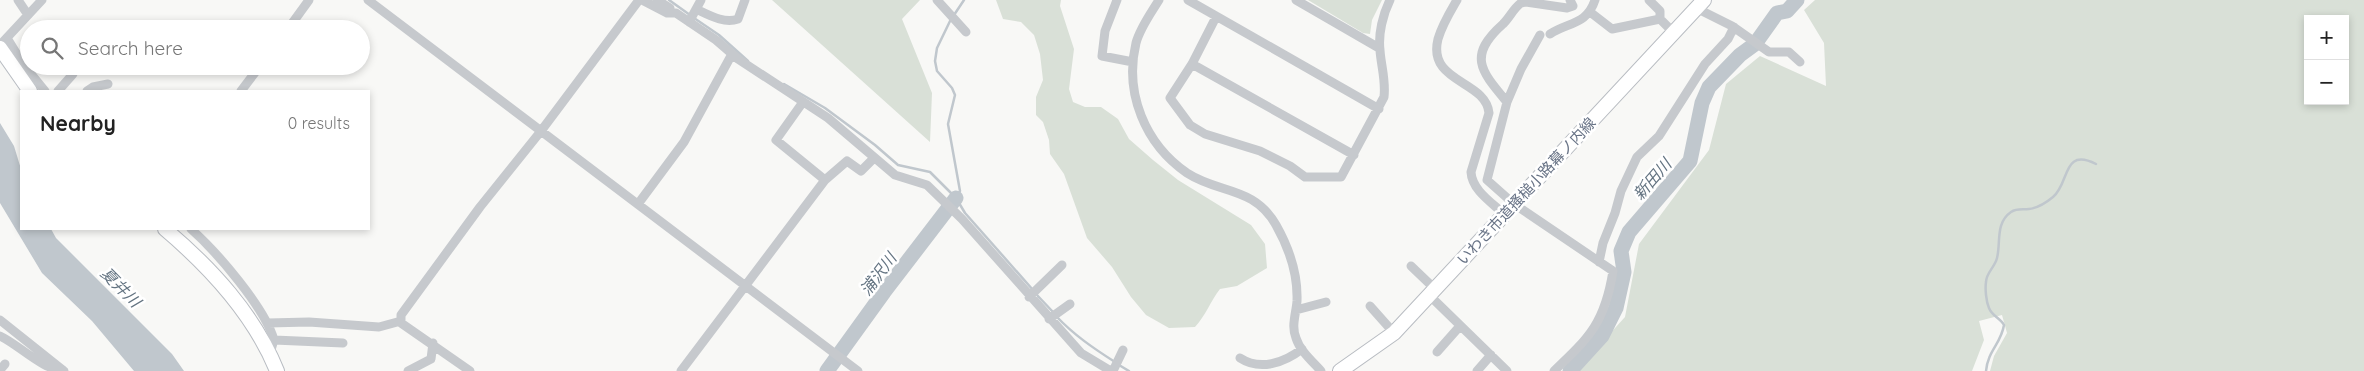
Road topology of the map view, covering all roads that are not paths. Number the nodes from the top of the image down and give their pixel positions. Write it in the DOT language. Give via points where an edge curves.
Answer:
graph roads {
  1 [pos="18,0"];
  2 [pos="42,0"];
  3 [pos="310,0"];
  4 [pos="368,0"];
  5 [pos="641,0"];
  6 [pos="657,0"];
  7 [pos="701,0"];
  8 [pos="745,0"];
  9 [pos="937,0"];
  10 [pos="1117,0"];
  11 [pos="1159,0"];
  12 [pos="1296,0"];
  13 [pos="1390,0"];
  14 [pos="1457,0"];
  15 [pos="1570,0"];
  16 [pos="1595,0"];
  17 [pos="1649,0"];
  18 [pos="1194,1"];
  19 [pos="1700,4"];
  20 [pos="696,9"];
  21 [pos="676,12"];
  22 [pos="1590,12"];
  23 [pos="28,15"];
  24 [pos="1216,17"];
  25 [pos="1660,19"];
  26 [pos="24,20"];
  27 [pos="295,20"];
  28 [pos="690,22"];
  29 [pos="20,24"];
  30 [pos="1734,27"];
  31 [pos="966,32"];
  32 [pos="1674,32"];
  33 [pos="1550,34"];
  34 [pos="1540,35"];
  35 [pos="2,44"];
  36 [pos="1379,48"];
  37 [pos="732,54"];
  38 [pos="20,61"];
  39 [pos="1133,62"];
  40 [pos="1800,62"];
  41 [pos="1192,64"];
  42 [pos="20,74"];
  43 [pos="20,75"];
  44 [pos="32,75"];
  45 [pos="72,75"];
  46 [pos="253,75"];
  47 [pos="108,84"];
  48 [pos="29,90"];
  49 [pos="44,90"];
  50 [pos="59,90"];
  51 [pos="88,90"];
  52 [pos="242,90"];
  53 [pos="803,102"];
  54 [pos="1507,102"];
  55 [pos="1379,109"];
  56 [pos="541,130"];
  57 [pos="1354,155"];
  58 [pos="874,158"];
  59 [pos="825,180"];
  60 [pos="638,204"];
  61 [pos="1514,204"];
  62 [pos="1504,214"];
  63 [pos="166,230"];
  64 [pos="192,230"];
  65 [pos="1599,262"];
  66 [pos="1062,265"];
  67 [pos="1411,266"];
  68 [pos="747,286"];
  69 [pos="1432,292"];
  70 [pos="1029,297"];
  71 [pos="1326,302"];
  72 [pos="1070,304"];
  73 [pos="1370,306"];
  74 [pos="1296,310"];
  75 [pos="1049,319"];
  76 [pos="0,320"];
  77 [pos="401,321"];
  78 [pos="268,323"];
  79 [pos="1460,326"];
  80 [pos="1394,333"];
  81 [pos="0,336"];
  82 [pos="343,343"];
  83 [pos="432,343"];
  84 [pos="272,347"];
  85 [pos="1302,349"];
  86 [pos="1123,350"];
  87 [pos="1437,352"];
  88 [pos="1491,355"];
  89 [pos="1240,358"];
  90 [pos="63,371"];
  91 [pos="277,371"];
  92 [pos="408,371"];
  93 [pos="470,371"];
  94 [pos="681,371"];
  95 [pos="858,371"];
  96 [pos="1112,371"];
  97 [pos="1321,371"];
  98 [pos="1340,371"];
  99 [pos="1476,371"];
  100 [pos="1508,371"];
  101 [pos="1554,371"];
  1 -- 23 [label="street"];
  2 -- 23 [label="street"];
  3 -- 27 [label="street"];
  4 -- 56 [label="street"];
  5 -- 21 [label="street" via="667,13"];
  5 -- 56 [label="street"];
  6 -- 21 [label="street"];
  7 -- 20 [label="street"];
  8 -- 20 [label="street" via="738,19 733,20 718,19"];
  9 -- 31 [label="street"];
  10 -- 39 [label="street" via="1105,31 1102,56"];
  11 -- 39 [label="street" via="1136,42"];
  12 -- 36 [label="street"];
  13 -- 36 [label="street"];
  14 -- 62 [label="street" via="1439,38 1438,58 1449,74 1478,93 1488,105 1489,113 1471,172 1472,181"];
  15 -- 54 [label="street" via="1573,6 1567,8 1521,3 1486,41 1481,57 1482,67"];
  16 -- 22 [label="street"];
  17 -- 25 [label="street" via="1660,11"];
  18 -- 24 [label="street"];
  19 -- 30 [label="street"];
  19 -- 32 [label="street, いわき市道搔槌小路幕ノ内線"];
  20 -- 28 [label="street"];
  21 -- 28 [label="street"];
  22 -- 25 [label="street" via="1612,28"];
  22 -- 33 [label="street" via="1572,25"];
  23 -- 26 [label="street"];
  24 -- 41 [label="street"];
  24 -- 55 [label="street"];
  25 -- 32 [label="street"];
  28 -- 37 [label="street"];
  29 -- 35 [label="street"];
  30 -- 40 [label="street" via="1772,53 1789,52"];
  30 -- 65 [label="street" via="1728,39 1705,64 1667,125 1637,157 1621,191"];
  32 -- 61 [label="street, いわき市道搔槌小路幕ノ内線"];
  34 -- 54 [label="street"];
  35 -- 38 [label="street"];
  35 -- 42 [label="street"];
  36 -- 55 [label="street" via="1386,86"];
  37 -- 53 [label="street"];
  37 -- 60 [label="street" via="684,142"];
  39 -- 74 [label="street" via="1132,79 1139,114 1152,139 1188,173 1258,202 1275,224 1294,271"];
  41 -- 57 [label="street"];
  41 -- 57 [label="street" via="1170,98 1190,125 1205,134 1260,151 1305,177 1341,177"];
  43 -- 48 [label="street"];
  44 -- 49 [label="street"];
  45 -- 50 [label="street"];
  46 -- 52 [label="street"];
  47 -- 51 [label="street"];
  53 -- 58 [label="street" via="828,118"];
  53 -- 59 [label="street" via="776,140"];
  54 -- 61 [label="street" via="1487,180"];
  55 -- 57 [label="street"];
  56 -- 60 [label="street"];
  56 -- 77 [label="street" via="480,207 401,315"];
  58 -- 59 [label="street" via="861,171 847,161"];
  58 -- 70 [label="street" via="895,175 927,185"];
  59 -- 68 [label="street"];
  60 -- 68 [label="street"];
  61 -- 62 [label="street, いわき市道搔槌小路幕ノ内線"];
  61 -- 65 [label="street"];
  62 -- 69 [label="street, いわき市道搔槌小路幕ノ内線"];
  63 -- 84 [label="street" via="200,259"];
  64 -- 78 [label="street" via="259,308"];
  65 -- 101 [label="street" via="1613,271 1605,306 1588,338"];
  66 -- 70 [label="street"];
  67 -- 69 [label="street"];
  68 -- 94 [label="street"];
  68 -- 95 [label="street"];
  69 -- 79 [label="street"];
  69 -- 80 [label="street, いわき市道搔槌小路幕ノ内線"];
  70 -- 75 [label="street"];
  71 -- 74 [label="street"];
  72 -- 75 [label="street"];
  73 -- 80 [label="street"];
  74 -- 85 [label="street" via="1293,329"];
  75 -- 96 [label="street" via="1081,353"];
  76 -- 90 [label="street"];
  77 -- 78 [label="street" via="379,327"];
  77 -- 83 [label="street"];
  78 -- 84 [label="street"];
  79 -- 87 [label="street"];
  79 -- 88 [label="street"];
  80 -- 98 [label="street, いわき市道搔槌小路幕ノ内線"];
  81 -- 90 [label="street" via="46,367"];
  82 -- 84 [label="street"];
  83 -- 92 [label="street" via="431,359"];
  83 -- 93 [label="street"];
  84 -- 91 [label="street"];
  85 -- 89 [label="street" via="1274,363 1254,365"];
  85 -- 97 [label="street"];
  86 -- 96 [label="street"];
  88 -- 99 [label="street"];
  88 -- 100 [label="street"];
}
